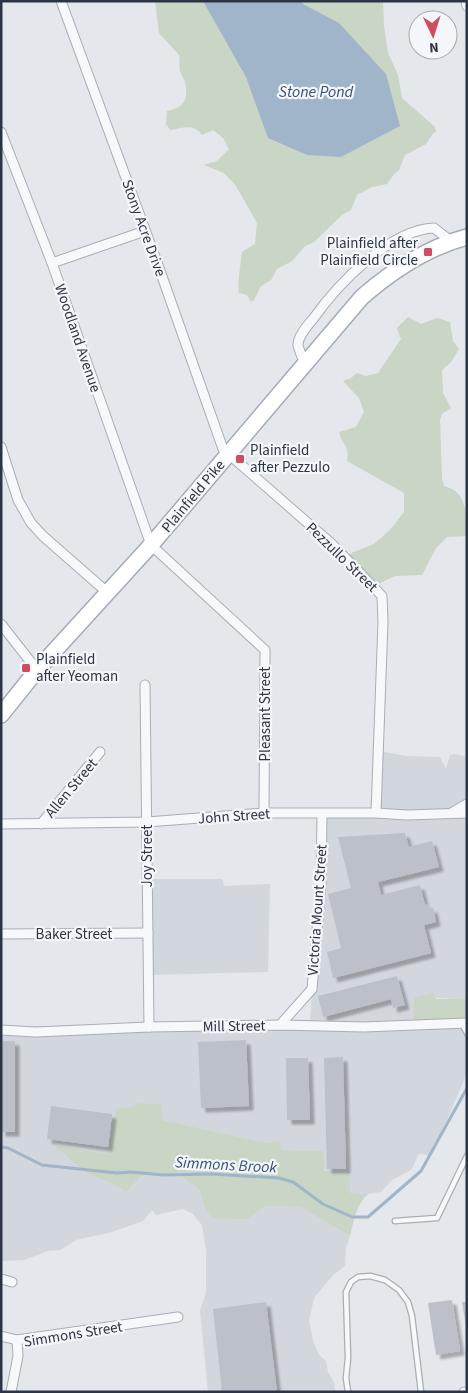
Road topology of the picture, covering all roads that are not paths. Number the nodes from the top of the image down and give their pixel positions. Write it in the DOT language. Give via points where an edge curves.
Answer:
graph roads {
  1 [pos="61,1"];
  2 [pos="466,1"];
  3 [pos="467,6"];
  4 [pos="1,132"];
  5 [pos="145,231"];
  6 [pos="467,237"];
  7 [pos="452,242"];
  8 [pos="52,263"];
  9 [pos="305,364"];
  10 [pos="1,448"];
  11 [pos="229,454"];
  12 [pos="151,545"];
  13 [pos="108,593"];
  14 [pos="1,624"];
  15 [pos="37,670"];
  16 [pos="145,684"];
  17 [pos="1,715"];
  18 [pos="100,752"];
  19 [pos="467,804"];
  20 [pos="264,813"];
  21 [pos="376,813"];
  22 [pos="452,813"];
  23 [pos="467,813"];
  24 [pos="322,814"];
  25 [pos="147,822"];
  26 [pos="1,824"];
  27 [pos="41,824"];
  28 [pos="148,933"];
  29 [pos="1,934"];
  30 [pos="464,1023"];
  31 [pos="280,1025"];
  32 [pos="149,1027"];
  33 [pos="1,1030"];
  34 [pos="467,1033"];
  35 [pos="467,1156"];
  36 [pos="395,1221"];
  37 [pos="1,1279"];
  38 [pos="12,1282"];
  39 [pos="178,1318"];
  40 [pos="1,1336"];
  41 [pos="17,1340"];
  42 [pos="11,1392"];
  43 [pos="348,1392"];
  44 [pos="421,1392"];
  1 -- 5 [label="street, Stony Acre Drive"];
  2 -- 3 [label="street"];
  4 -- 8 [label="street, Woodland Avenue"];
  5 -- 8 [label="street"];
  5 -- 11 [label="street, Stony Acre Drive" via="223,449"];
  6 -- 7 [label="main road, Plainfield Pike"];
  7 -- 9 [label="main road, Plainfield Pike" via="381,280 362,297"];
  7 -- 9 [label="street" via="434,228 426,228 397,240 365,261 326,300 301,335 298,345"];
  8 -- 12 [label="street, Woodland Avenue"];
  9 -- 11 [label="main road, Plainfield Pike"];
  10 -- 13 [label="street" via="18,500 31,523"];
  11 -- 12 [label="main road, Plainfield Pike"];
  11 -- 21 [label="street, Pezzullo Street" via="333,545 382,596"];
  12 -- 13 [label="main road, Plainfield Pike"];
  12 -- 20 [label="street, Pleasant Street" via="265,650"];
  13 -- 15 [label="main road, Plainfield Pike"];
  14 -- 15 [label="street"];
  15 -- 17 [label="main road, Plainfield Pike"];
  16 -- 25 [label="street, Joy Street"];
  18 -- 27 [label="street, Allen Street"];
  19 -- 22 [label="street"];
  20 -- 24 [label="street, John Street"];
  20 -- 25 [label="street, John Street"];
  21 -- 22 [label="street, John Street"];
  21 -- 24 [label="street, John Street"];
  22 -- 23 [label="street, John Street"];
  24 -- 31 [label="street, Victoria Mount Street" via="321,883 312,989"];
  25 -- 27 [label="street, John Street"];
  25 -- 28 [label="street, Joy Street"];
  26 -- 27 [label="street, John Street"];
  28 -- 29 [label="street, Baker Street"];
  28 -- 32 [label="street, Joy Street"];
  30 -- 31 [label="street, Mill Street" via="364,1027"];
  30 -- 34 [label="lane"];
  31 -- 32 [label="street, Mill Street"];
  32 -- 33 [label="street, Mill Street" via="36,1032"];
  35 -- 36 [label="lane" via="437,1218"];
  37 -- 38 [label="street"];
  39 -- 41 [label="street, Simmons Street"];
  40 -- 41 [label="street"];
  41 -- 42 [label="street, Simmons Street" via="18,1356"];
  43 -- 44 [label="lane" via="346,1292 358,1277 370,1276 385,1280 408,1302"];
}
